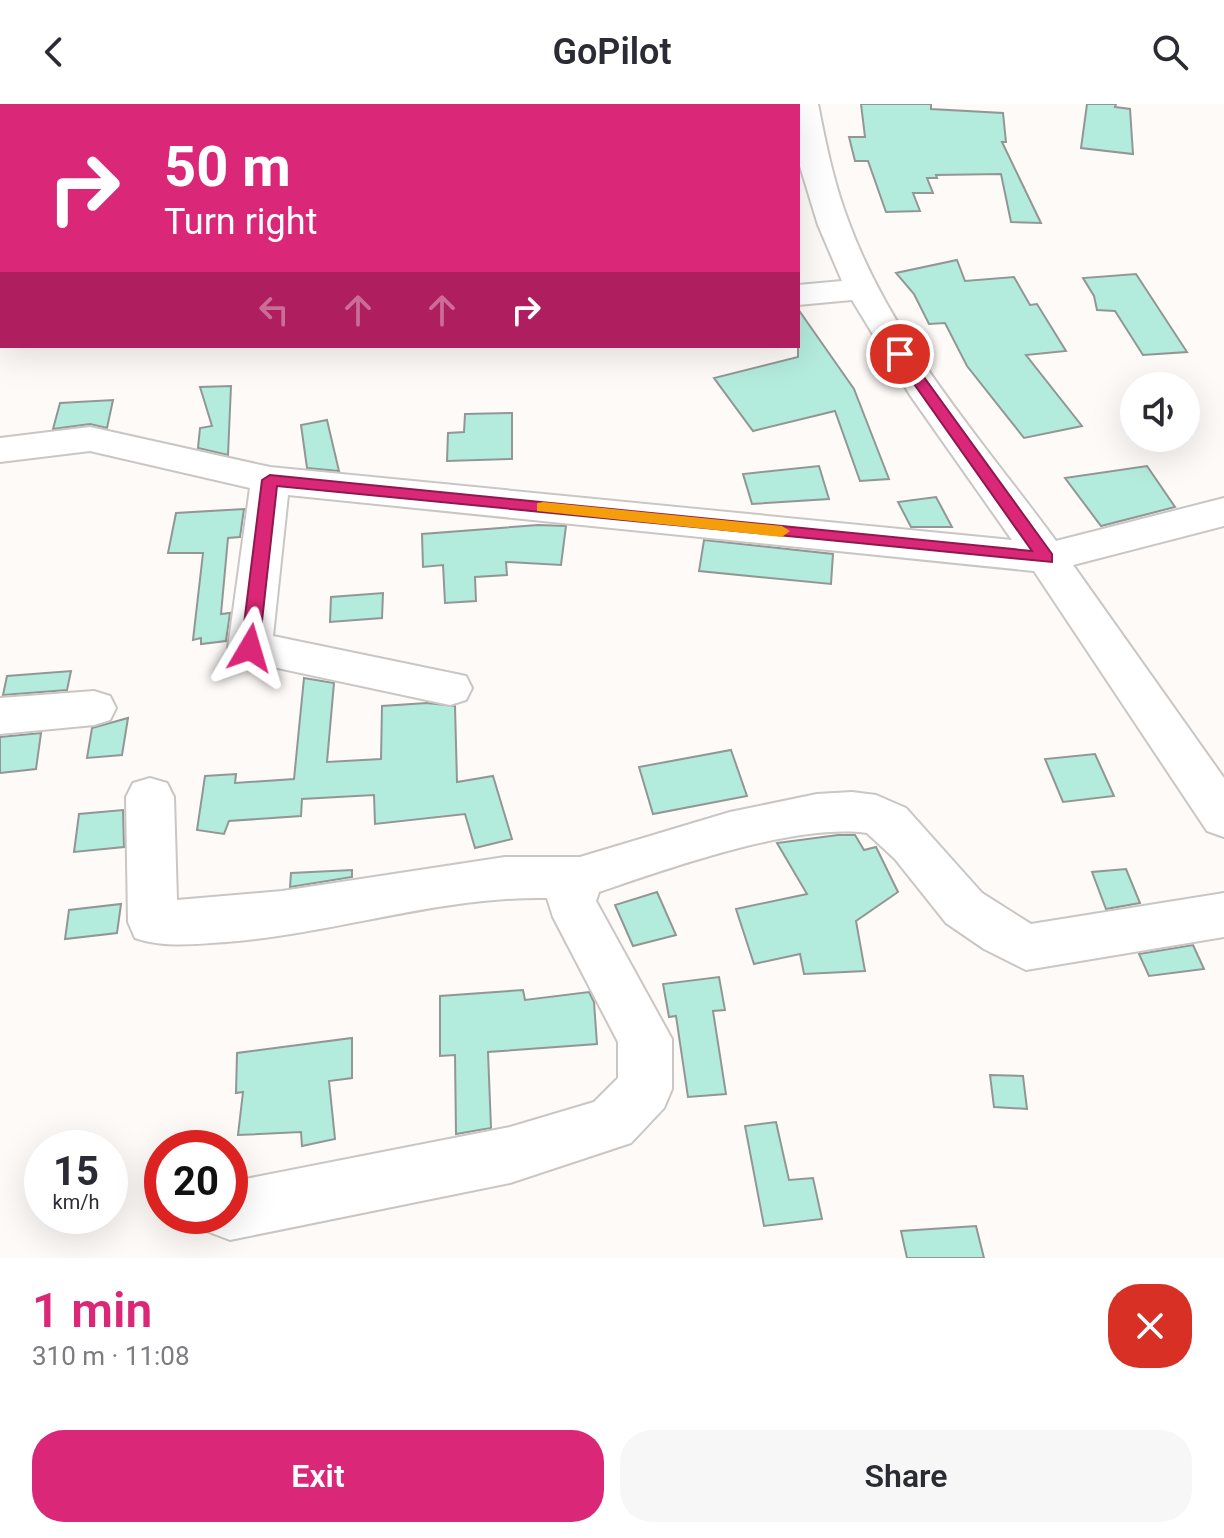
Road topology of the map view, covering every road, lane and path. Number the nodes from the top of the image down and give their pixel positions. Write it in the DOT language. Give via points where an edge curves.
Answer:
graph roads {
  1 [pos="804,104"];
  2 [pos="860,289"];
  3 [pos="800,295"];
  4 [pos="0,450"];
  5 [pos="270,480"];
  6 [pos="1224,512"];
  7 [pos="1046,558"];
  8 [pos="450,688"];
  9 [pos="94,708"];
  10 [pos="0,716"];
  11 [pos="150,797"];
  12 [pos="1224,817"];
  13 [pos="580,878"];
  14 [pos="1224,915"];
  15 [pos="248,1207"];
  1 -- 2 [label="street" via="820,190"];
  2 -- 3 [label="street"];
  2 -- 7 [label="street" via="900,354"];
  4 -- 5 [label="street" via="90,439"];
  5 -- 7 [label="street"];
  5 -- 8 [label="street" via="250,648"];
  6 -- 7 [label="street"];
  7 -- 12 [label="street"];
  9 -- 10 [label="street"];
  11 -- 13 [label="street" via="153,922 204,924 295,913 496,878"];
  13 -- 14 [label="street" via="651,852 850,811 876,815 903,837 963,907 1026,947"];
  13 -- 15 [label="street" via="571,902 645,1039 645,1089 611,1124 510,1155"];
}
